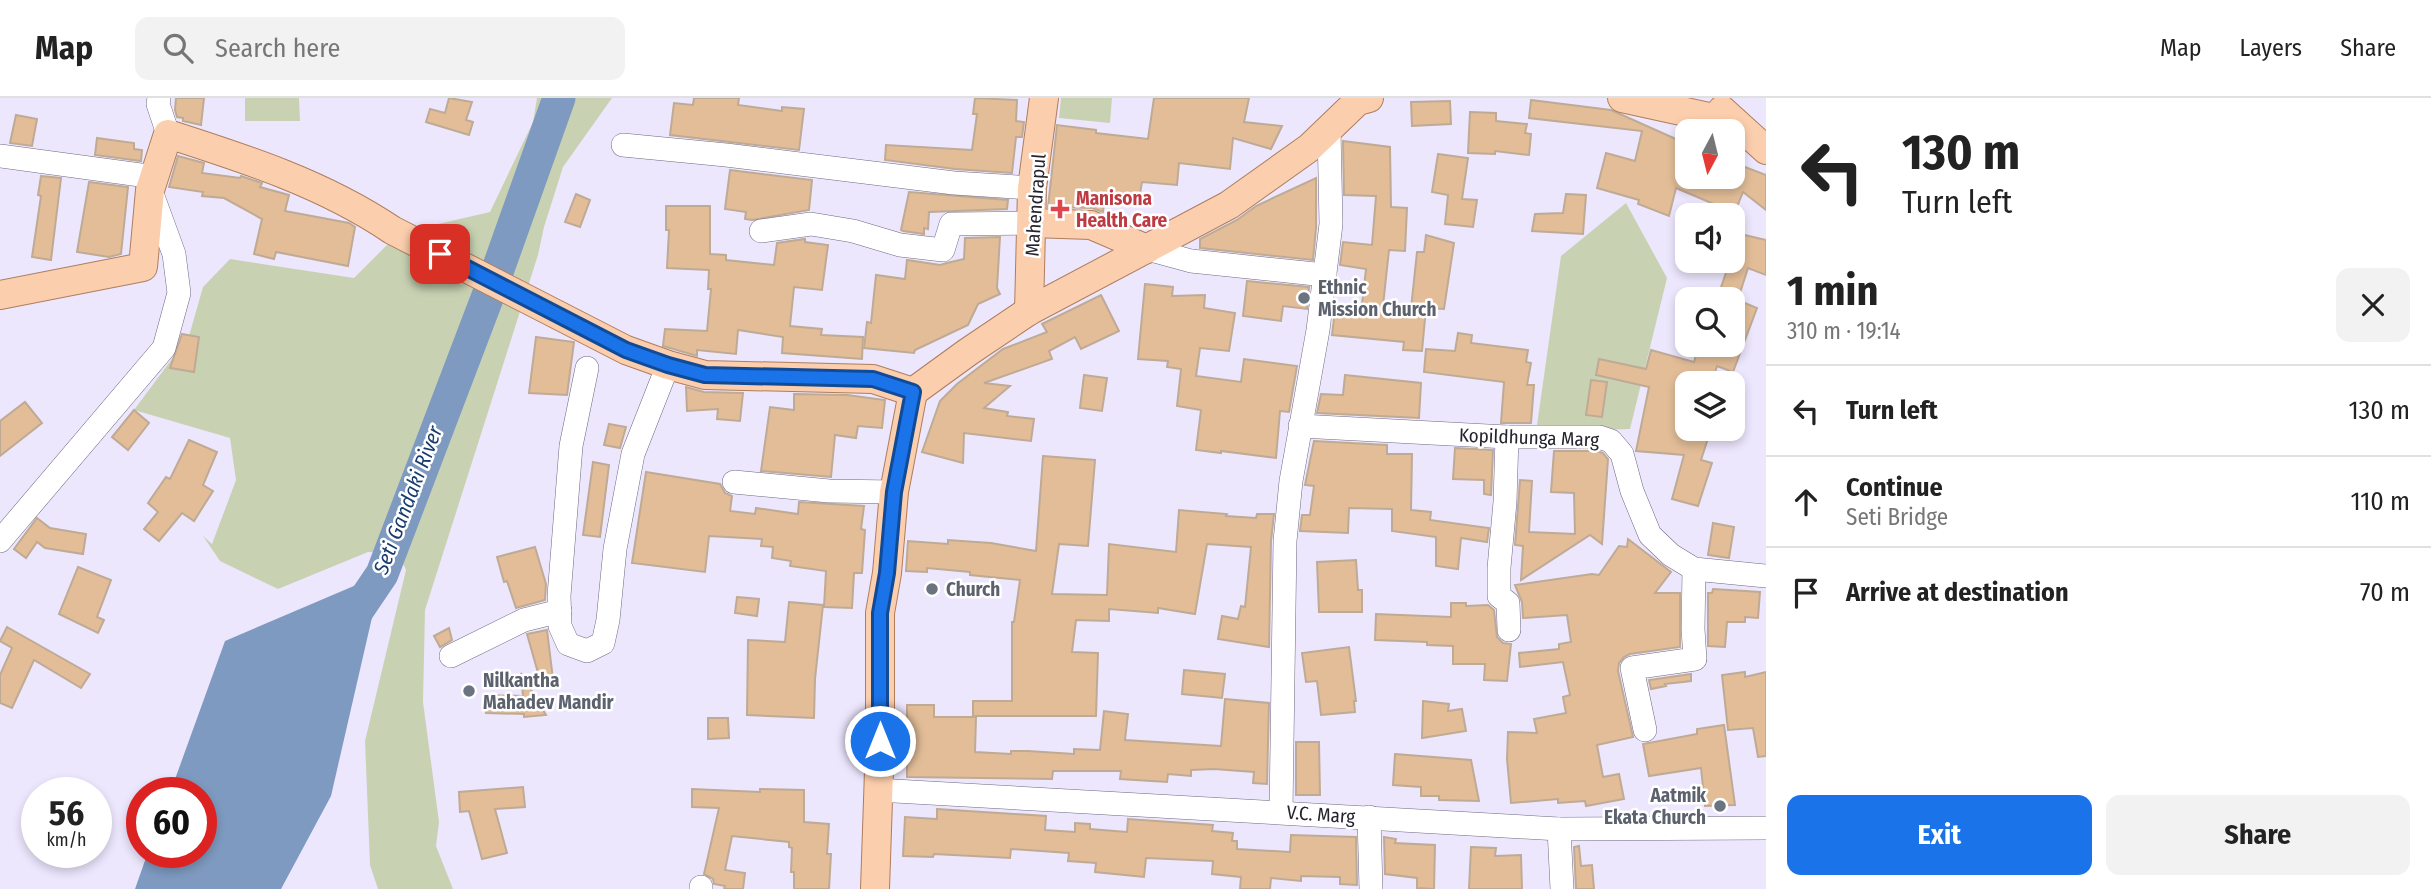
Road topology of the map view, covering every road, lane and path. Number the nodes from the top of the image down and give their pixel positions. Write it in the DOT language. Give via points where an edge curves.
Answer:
graph roads {
  1 [pos="159,98"];
  2 [pos="1045,98"];
  3 [pos="1622,98"];
  4 [pos="1710,98"];
  5 [pos="1362,99"];
  6 [pos="1718,119"];
  7 [pos="1732,119"];
  8 [pos="1329,129"];
  9 [pos="1745,131"];
  10 [pos="168,134"];
  11 [pos="623,145"];
  12 [pos="1766,150"];
  13 [pos="0,156"];
  14 [pos="152,183"];
  15 [pos="1032,188"];
  16 [pos="1032,223"];
  17 [pos="761,231"];
  18 [pos="1147,249"];
  19 [pos="1325,275"];
  20 [pos="0,295"];
  21 [pos="1029,312"];
  22 [pos="668,365"];
  23 [pos="587,368"];
  24 [pos="913,392"];
  25 [pos="1300,426"];
  26 [pos="1507,437"];
  27 [pos="734,482"];
  28 [pos="894,492"];
  29 [pos="0,541"];
  30 [pos="1694,569"];
  31 [pos="1766,576"];
  32 [pos="560,611"];
  33 [pos="1509,630"];
  34 [pos="451,656"];
  35 [pos="1645,730"];
  36 [pos="877,790"];
  37 [pos="1280,812"];
  38 [pos="1369,817"];
  39 [pos="1766,828"];
  40 [pos="1559,829"];
  41 [pos="875,889"];
  42 [pos="1371,889"];
  43 [pos="1562,889"];
  1 -- 10 [label="street"];
  2 -- 15 [label="main road, Mahendrapul"];
  3 -- 6 [label="main road"];
  4 -- 7 [label="main road"];
  5 -- 8 [label="main road"];
  8 -- 18 [label="main road" via="1229,205"];
  8 -- 19 [label="street" via="1331,224"];
  9 -- 12 [label="main road"];
  10 -- 14 [label="main road"];
  10 -- 22 [label="main road" via="262,164 364,211 392,230 607,340"];
  11 -- 15 [label="street"];
  13 -- 14 [label="street"];
  14 -- 20 [label="main road" via="143,267"];
  14 -- 29 [label="street" via="174,254 179,293 164,348"];
  15 -- 16 [label="main road, Mahendrapul"];
  16 -- 17 [label="street" via="951,224 943,250 811,224"];
  16 -- 18 [label="main road" via="1091,225"];
  16 -- 21 [label="main road, Mahendrapul"];
  18 -- 19 [label="street" via="1217,265"];
  18 -- 21 [label="main road"];
  19 -- 25 [label="street"];
  21 -- 24 [label="main road"];
  22 -- 24 [label="main road" via="705,375 873,379"];
  22 -- 32 [label="street" via="633,454 603,643 586,650 568,644 560,626"];
  23 -- 32 [label="street" via="571,446"];
  24 -- 28 [label="main road"];
  25 -- 26 [label="street, Kopildhunga Marg"];
  25 -- 37 [label="street" via="1285,541"];
  26 -- 30 [label="street, Kopildhunga Marg" via="1599,437 1611,442 1622,454 1650,535"];
  26 -- 33 [label="street" via="1499,596 1507,601"];
  27 -- 28 [label="street"];
  28 -- 36 [label="main road" via="880,613"];
  30 -- 31 [label="street, Kopildhunga Marg"];
  30 -- 35 [label="street" via="1697,656 1632,668"];
  32 -- 34 [label="street" via="524,620"];
  36 -- 37 [label="street, V.C. Marg"];
  36 -- 41 [label="main road"];
  37 -- 38 [label="street, V.C. Marg"];
  38 -- 40 [label="street, V.C. Marg"];
  38 -- 42 [label="street"];
  39 -- 40 [label="street, V.C. Marg"];
  40 -- 43 [label="street"];
}
